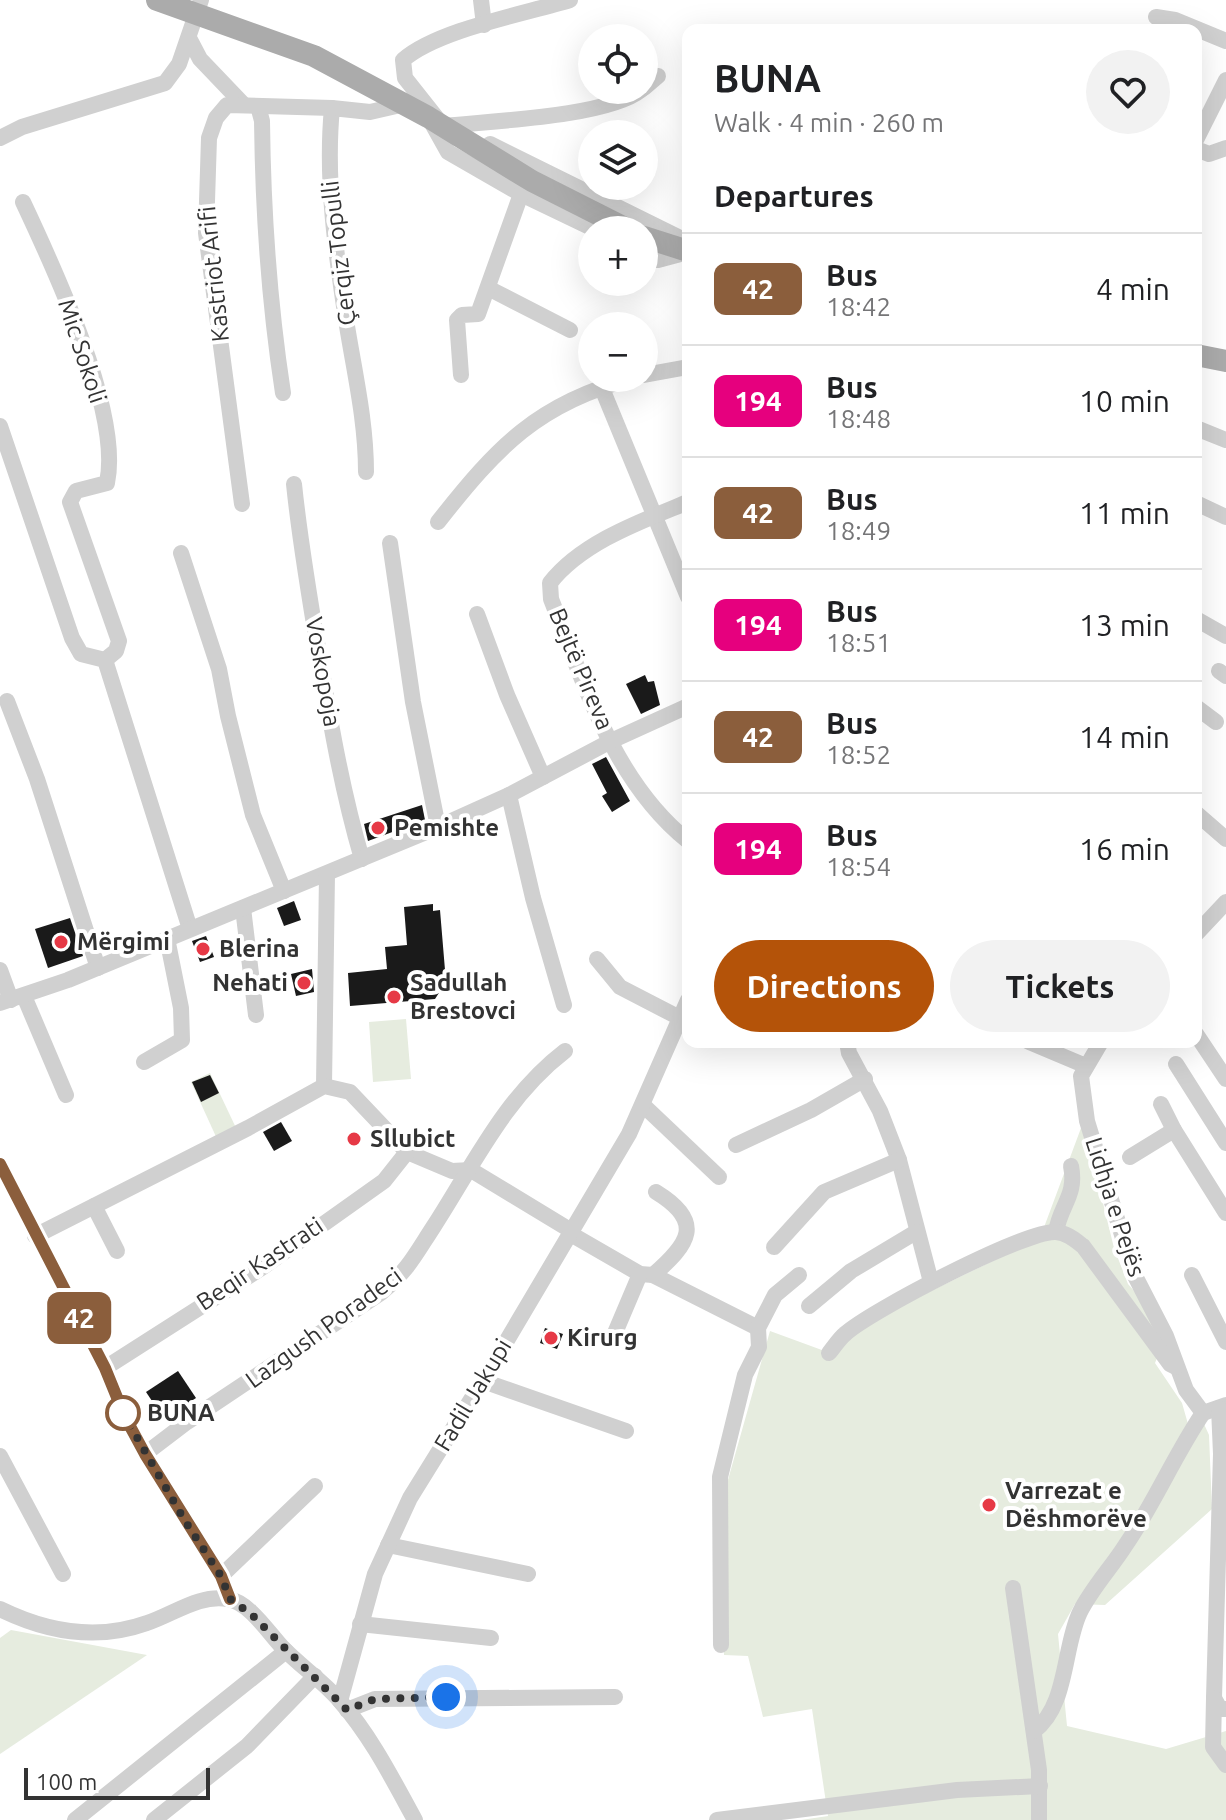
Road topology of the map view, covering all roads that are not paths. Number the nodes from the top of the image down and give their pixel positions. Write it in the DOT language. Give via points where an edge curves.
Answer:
graph roads {
  1 [pos="157,0"];
  2 [pos="481,0"];
  3 [pos="570,0"];
  4 [pos="545,4"];
  5 [pos="199,6"];
  6 [pos="1156,17"];
  7 [pos="1185,24"];
  8 [pos="484,25"];
  9 [pos="1202,31"];
  10 [pos="189,38"];
  11 [pos="1226,41"];
  12 [pos="1226,80"];
  13 [pos="405,104"];
  14 [pos="610,104"];
  15 [pos="251,105"];
  16 [pos="332,108"];
  17 [pos="441,124"];
  18 [pos="1202,128"];
  19 [pos="0,138"];
  20 [pos="1226,148"];
  21 [pos="1202,151"];
  22 [pos="521,194"];
  23 [pos="23,202"];
  24 [pos="601,216"];
  25 [pos="578,221"];
  26 [pos="658,241"];
  27 [pos="682,243"];
  28 [pos="682,249"];
  29 [pos="682,253"];
  30 [pos="658,260"];
  31 [pos="488,288"];
  32 [pos="570,330"];
  33 [pos="1202,356"];
  34 [pos="1226,361"];
  35 [pos="682,368"];
  36 [pos="658,372"];
  37 [pos="461,375"];
  38 [pos="587,392"];
  39 [pos="603,392"];
  40 [pos="283,393"];
  41 [pos="0,426"];
  42 [pos="1202,430"];
  43 [pos="1226,440"];
  44 [pos="366,472"];
  45 [pos="294,484"];
  46 [pos="242,504"];
  47 [pos="682,505"];
  48 [pos="1202,506"];
  49 [pos="653,517"];
  50 [pos="1226,517"];
  51 [pos="438,522"];
  52 [pos="390,543"];
  53 [pos="181,553"];
  54 [pos="682,583"];
  55 [pos="477,614"];
  56 [pos="1202,622"];
  57 [pos="1226,636"];
  58 [pos="105,660"];
  59 [pos="7,701"];
  60 [pos="682,709"];
  61 [pos="1202,712"];
  62 [pos="1216,722"];
  63 [pos="611,741"];
  64 [pos="543,777"];
  65 [pos="509,795"];
  66 [pos="1202,818"];
  67 [pos="438,827"];
  68 [pos="682,834"];
  69 [pos="1226,839"];
  70 [pos="362,859"];
  71 [pos="327,874"];
  72 [pos="284,891"];
  73 [pos="1226,902"];
  74 [pos="243,908"];
  75 [pos="1202,918"];
  76 [pos="190,929"];
  77 [pos="167,938"];
  78 [pos="597,959"];
  79 [pos="98,968"];
  80 [pos="0,970"];
  81 [pos="11,1000"];
  82 [pos="564,1005"];
  83 [pos="682,1014"];
  84 [pos="256,1015"];
  85 [pos="680,1018"];
  86 [pos="1202,1043"];
  87 [pos="848,1048"];
  88 [pos="1043,1048"];
  89 [pos="1097,1048"];
  90 [pos="565,1051"];
  91 [pos="144,1062"];
  92 [pos="1176,1064"];
  93 [pos="1086,1066"];
  94 [pos="865,1079"];
  95 [pos="1226,1079"];
  96 [pos="324,1086"];
  97 [pos="66,1095"];
  98 [pos="1161,1104"];
  99 [pos="643,1105"];
  100 [pos="1174,1130"];
  101 [pos="1226,1143"];
  102 [pos="736,1145"];
  103 [pos="407,1152"];
  104 [pos="1130,1157"];
  105 [pos="899,1160"];
  106 [pos="0,1164"];
  107 [pos="1071,1166"];
  108 [pos="471,1170"];
  109 [pos="719,1177"];
  110 [pos="656,1192"];
  111 [pos="94,1206"];
  112 [pos="1226,1213"];
  113 [pos="570,1232"];
  114 [pos="916,1232"];
  115 [pos="1056,1232"];
  116 [pos="35,1236"];
  117 [pos="774,1247"];
  118 [pos="117,1251"];
  119 [pos="646,1274"];
  120 [pos="799,1275"];
  121 [pos="1192,1275"];
  122 [pos="931,1282"];
  123 [pos="809,1306"];
  124 [pos="758,1328"];
  125 [pos="612,1340"];
  126 [pos="1226,1342"];
  127 [pos="829,1353"];
  128 [pos="1176,1367"];
  129 [pos="105,1368"];
  130 [pos="483,1381"];
  131 [pos="1216,1409"];
  132 [pos="626,1431"];
  133 [pos="145,1454"];
  134 [pos="0,1456"];
  135 [pos="315,1486"];
  136 [pos="388,1545"];
  137 [pos="63,1574"];
  138 [pos="528,1574"];
  139 [pos="221,1576"];
  140 [pos="1013,1588"];
  141 [pos="230,1599"];
  142 [pos="0,1609"];
  143 [pos="360,1624"];
  144 [pos="491,1638"];
  145 [pos="721,1645"];
  146 [pos="1221,1650"];
  147 [pos="286,1651"];
  148 [pos="315,1676"];
  149 [pos="615,1697"];
  150 [pos="1220,1704"];
  151 [pos="344,1705"];
  152 [pos="1034,1731"];
  153 [pos="1226,1765"];
  154 [pos="1040,1786"];
  155 [pos="408,1817"];
  156 [pos="75,1820"];
  157 [pos="154,1820"];
  158 [pos="717,1820"];
  159 [pos="1039,1820"];
  1 -- 5 [label="main road"];
  2 -- 8 [label="street"];
  3 -- 4 [label="street"];
  4 -- 8 [label="street"];
  5 -- 10 [label="street"];
  5 -- 13 [label="main road" via="314,56"];
  6 -- 7 [label="street"];
  8 -- 17 [label="street" via="415,49 403,60 405,78"];
  9 -- 11 [label="street"];
  10 -- 15 [label="street" via="200,59"];
  10 -- 19 [label="street" via="165,83"];
  12 -- 18 [label="street"];
  13 -- 16 [label="street" via="370,112"];
  13 -- 17 [label="main road"];
  14 -- 17 [label="street" via="538,117"];
  15 -- 16 [label="street"];
  15 -- 40 [label="street" via="262,121 269,291"];
  15 -- 46 [label="street, Kastriot Arifi" via="227,105 216,118 209,138 206,204"];
  16 -- 44 [label="street, Çerqiz Topulli" via="330,174"];
  17 -- 22 [label="street" via="448,152"];
  17 -- 24 [label="main road" via="532,181"];
  17 -- 27 [label="street"];
  20 -- 21 [label="street"];
  22 -- 25 [label="street"];
  22 -- 31 [label="street"];
  23 -- 58 [label="street, Mic Sokoli" via="98,389 111,464 107,483 76,491 70,502 119,641"];
  26 -- 28 [label="main road"];
  29 -- 30 [label="street"];
  31 -- 32 [label="street"];
  31 -- 37 [label="street" via="478,314 457,320"];
  33 -- 34 [label="main road"];
  35 -- 36 [label="street"];
  38 -- 51 [label="street" via="527,425 484,465"];
  39 -- 49 [label="street"];
  41 -- 58 [label="street" via="72,638 81,654"];
  42 -- 43 [label="street"];
  45 -- 70 [label="street, Voskopoja" via="331,723"];
  47 -- 49 [label="street, Bejtë Pireva"];
  48 -- 50 [label="street"];
  49 -- 54 [label="street"];
  49 -- 63 [label="street, Bejtë Pireva" via="586,552 550,583 551,599 588,698"];
  52 -- 67 [label="street"];
  53 -- 72 [label="street" via="219,669 253,815"];
  55 -- 64 [label="street"];
  56 -- 57 [label="street"];
  58 -- 76 [label="street"];
  59 -- 79 [label="street"];
  60 -- 63 [label="street"];
  61 -- 62 [label="street"];
  63 -- 64 [label="street"];
  63 -- 68 [label="street, Bejtë Pireva" via="646,795"];
  64 -- 65 [label="street"];
  65 -- 67 [label="street"];
  65 -- 82 [label="street"];
  66 -- 69 [label="street"];
  67 -- 70 [label="street"];
  70 -- 71 [label="street"];
  71 -- 72 [label="street"];
  71 -- 96 [label="street"];
  72 -- 74 [label="street"];
  73 -- 75 [label="street"];
  74 -- 76 [label="street"];
  74 -- 84 [label="street"];
  76 -- 77 [label="street"];
  77 -- 79 [label="street"];
  77 -- 91 [label="street" via="182,1040"];
  78 -- 85 [label="street" via="620,987"];
  79 -- 81 [label="street"];
  80 -- 81 [label="street"];
  81 -- 97 [label="street"];
  83 -- 85 [label="street, Fadil Jakupi"];
  85 -- 99 [label="street, Fadil Jakupi"];
  86 -- 95 [label="street"];
  87 -- 94 [label="street"];
  88 -- 93 [label="street"];
  89 -- 93 [label="street"];
  90 -- 108 [label="street, Lazgush Poradeci" via="513,1101"];
  92 -- 101 [label="street"];
  93 -- 128 [label="street, Lidhja e Pejës" via="1081,1076 1087,1121 1120,1235"];
  94 -- 102 [label="street"];
  94 -- 105 [label="street"];
  96 -- 103 [label="street" via="350,1092"];
  96 -- 111 [label="street"];
  98 -- 100 [label="street"];
  99 -- 109 [label="street"];
  99 -- 113 [label="street, Fadil Jakupi"];
  100 -- 104 [label="street"];
  100 -- 112 [label="street"];
  103 -- 108 [label="street" via="452,1171"];
  103 -- 129 [label="street, Beqir Kastrati" via="384,1181 263,1267"];
  105 -- 114 [label="street"];
  105 -- 117 [label="street" via="824,1192"];
  106 -- 116 [label="street"];
  107 -- 115 [label="street" via="1075,1183"];
  108 -- 113 [label="street"];
  108 -- 133 [label="street, Lazgush Poradeci" via="406,1272"];
  110 -- 119 [label="street" via="685,1217 688,1229 677,1254"];
  111 -- 116 [label="street"];
  111 -- 118 [label="street"];
  113 -- 119 [label="street"];
  113 -- 130 [label="street, Fadil Jakupi"];
  114 -- 122 [label="street"];
  114 -- 123 [label="street" via="851,1271"];
  115 -- 122 [label="street" via="1029,1237"];
  115 -- 128 [label="street" via="1083,1246"];
  116 -- 129 [label="street"];
  119 -- 124 [label="street"];
  119 -- 125 [label="street"];
  120 -- 124 [label="street" via="775,1295"];
  121 -- 126 [label="street"];
  122 -- 127 [label="street" via="844,1334"];
  124 -- 145 [label="street" via="759,1347 745,1375 720,1477"];
  128 -- 131 [label="street, Lidhja e Pejës" via="1186,1390"];
  129 -- 133 [label="street"];
  130 -- 132 [label="street"];
  130 -- 136 [label="street, Fadil Jakupi" via="410,1498"];
  131 -- 146 [label="street" via="1221,1454"];
  131 -- 152 [label="street" via="1174,1456 1126,1545 1079,1614 1055,1701"];
  133 -- 139 [label="street"];
  134 -- 137 [label="street"];
  135 -- 139 [label="street"];
  136 -- 138 [label="street"];
  136 -- 143 [label="street, Fadil Jakupi"];
  139 -- 141 [label="street"];
  140 -- 152 [label="street"];
  141 -- 142 [label="street" via="198,1601 118,1631 82,1633 53,1630"];
  141 -- 147 [label="street"];
  143 -- 144 [label="street"];
  143 -- 151 [label="street, Fadil Jakupi"];
  146 -- 150 [label="street"];
  147 -- 148 [label="street"];
  147 -- 156 [label="street"];
  148 -- 151 [label="street"];
  148 -- 157 [label="street" via="247,1746"];
  149 -- 151 [label="street" via="375,1699"];
  150 -- 153 [label="street" via="1213,1747"];
  151 -- 155 [label="street" via="369,1740"];
  152 -- 154 [label="street"];
  154 -- 158 [label="street" via="957,1790"];
  154 -- 159 [label="street"];
}
